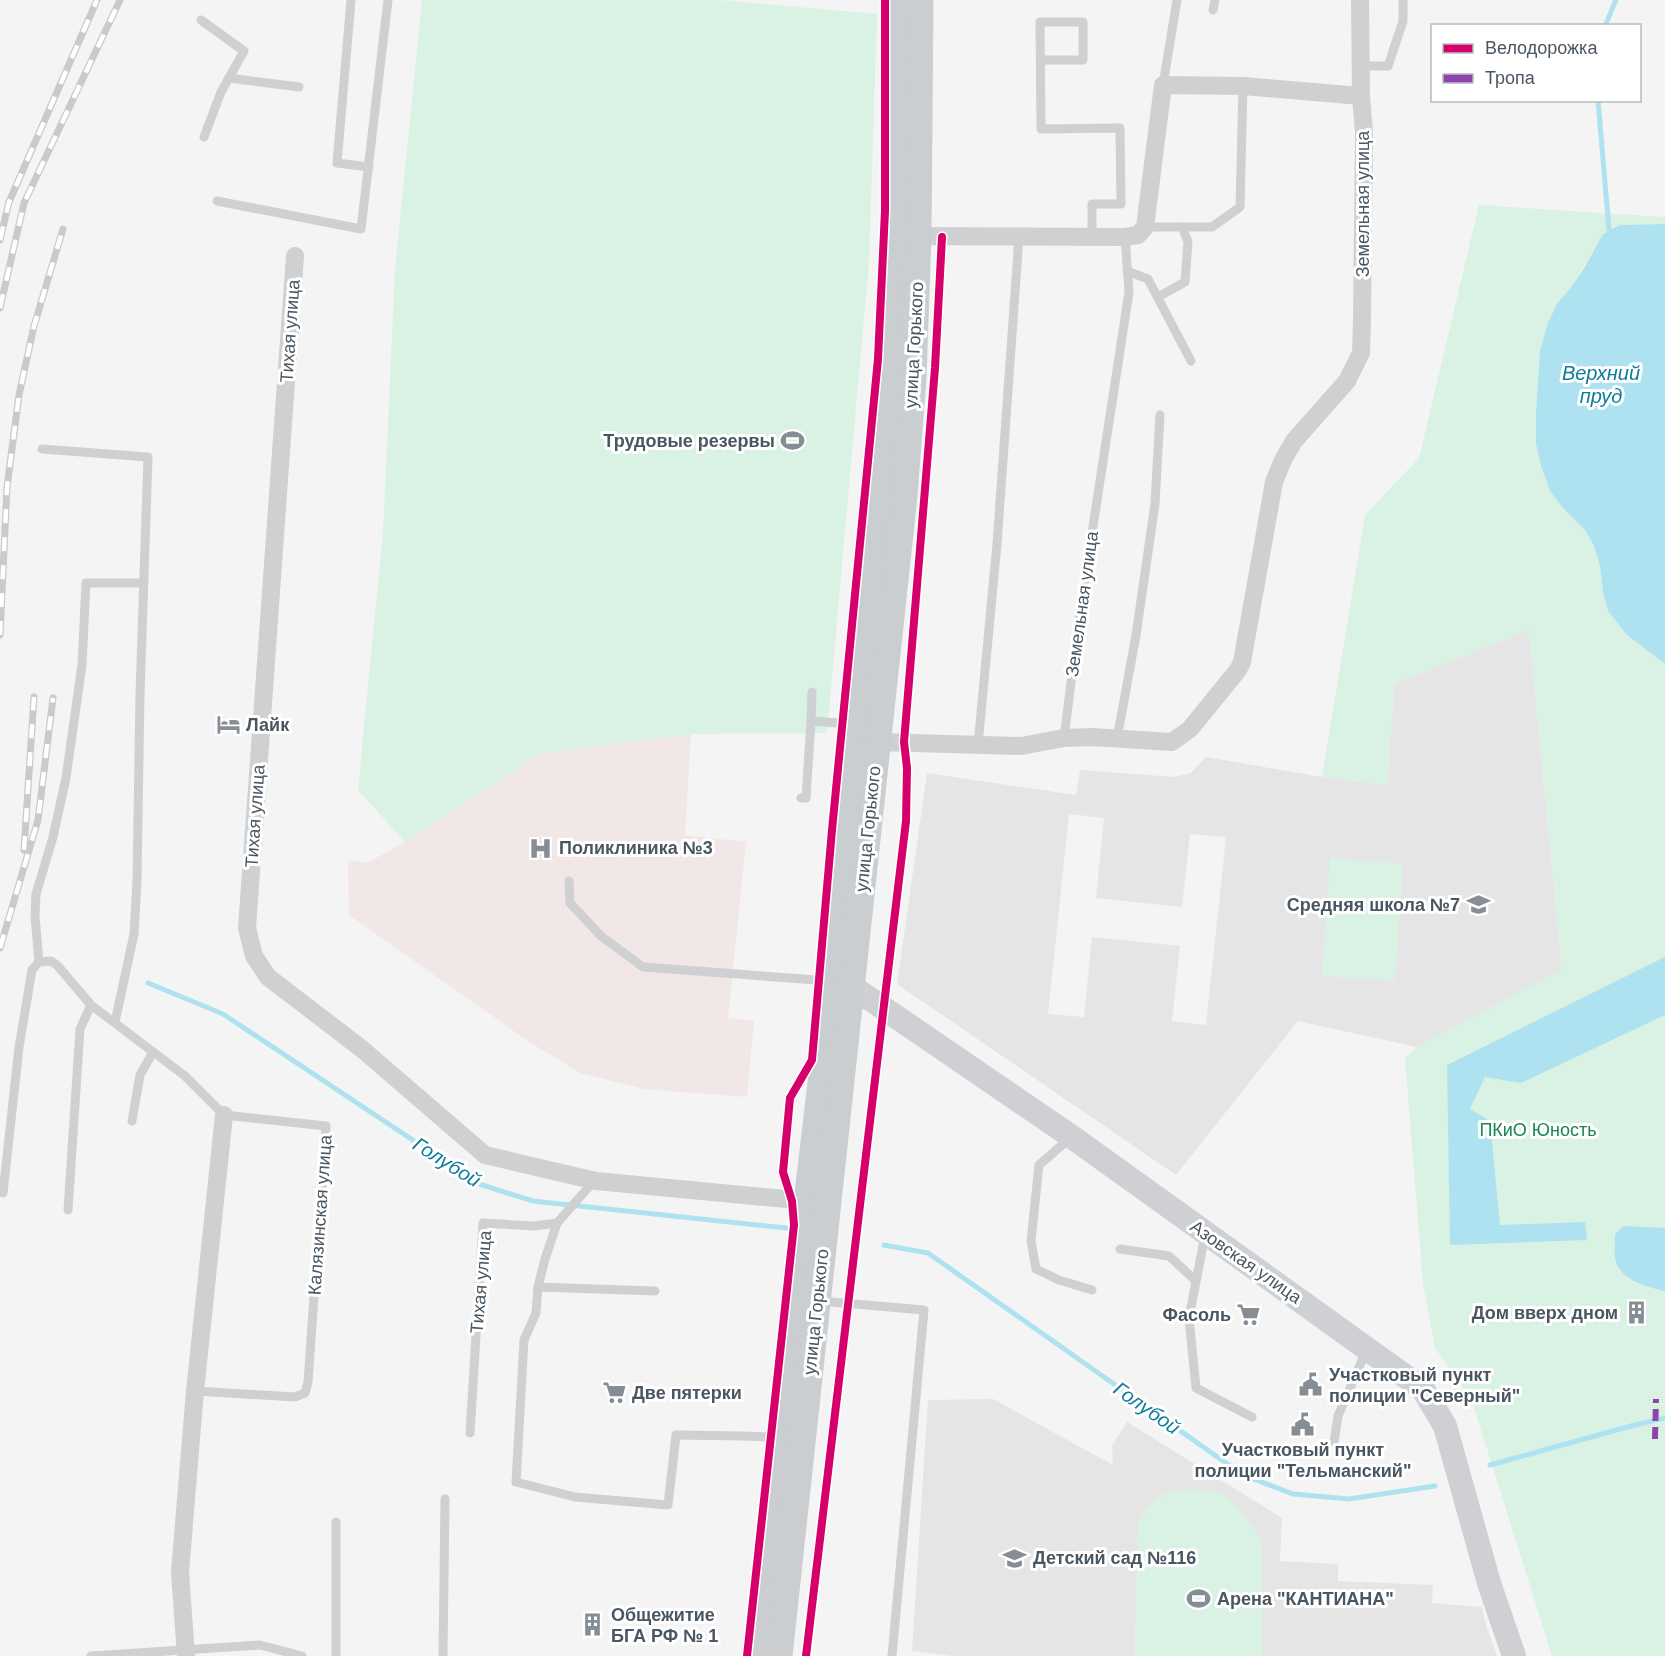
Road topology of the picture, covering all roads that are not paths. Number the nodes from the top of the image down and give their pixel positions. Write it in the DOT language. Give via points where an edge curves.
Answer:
graph roads {
  1 [pos="351,0"];
  2 [pos="388,0"];
  3 [pos="898,0"];
  4 [pos="920,0"];
  5 [pos="1177,0"];
  6 [pos="1360,0"];
  7 [pos="1403,0"];
  8 [pos="201,20"];
  9 [pos="1041,60"];
  10 [pos="1361,66"];
  11 [pos="229,78"];
  12 [pos="1163,85"];
  13 [pos="1243,86"];
  14 [pos="299,87"];
  15 [pos="1361,96"];
  16 [pos="204,137"];
  17 [pos="369,167"];
  18 [pos="217,201"];
  19 [pos="1145,227"];
  20 [pos="1182,227"];
  21 [pos="906,236"];
  22 [pos="1018,237"];
  23 [pos="1092,237"];
  24 [pos="1125,237"];
  25 [pos="296,256"];
  26 [pos="1127,271"];
  27 [pos="1158,297"];
  28 [pos="1191,360"];
  29 [pos="1160,415"];
  30 [pos="42,449"];
  31 [pos="143,583"];
  32 [pos="812,693"];
  33 [pos="811,721"];
  34 [pos="854,724"];
  35 [pos="1064,738"];
  36 [pos="1117,739"];
  37 [pos="878,742"];
  38 [pos="978,745"];
  39 [pos="801,798"];
  40 [pos="569,881"];
  41 [pos="39,962"];
  42 [pos="842,983"];
  43 [pos="91,1005"];
  44 [pos="114,1022"];
  45 [pos="153,1052"];
  46 [pos="224,1116"];
  47 [pos="132,1121"];
  48 [pos="1072,1137"];
  49 [pos="591,1185"];
  50 [pos="3,1193"];
  51 [pos="807,1201"];
  52 [pos="68,1210"];
  53 [pos="557,1223"];
  54 [pos="1206,1233"];
  55 [pos="1120,1250"];
  56 [pos="1196,1281"];
  57 [pos="538,1287"];
  58 [pos="1092,1290"];
  59 [pos="654,1291"];
  60 [pos="818,1300"];
  61 [pos="1367,1348"];
  62 [pos="195,1391"];
  63 [pos="1252,1417"];
  64 [pos="470,1433"];
  65 [pos="779,1440"];
  66 [pos="1334,1442"];
  67 [pos="445,1499"];
  68 [pos="336,1522"];
  69 [pos="186,1653"];
  70 [pos="91,1656"];
  71 [pos="302,1656"];
  72 [pos="336,1656"];
  73 [pos="443,1656"];
  74 [pos="757,1656"];
  75 [pos="779,1656"];
  76 [pos="892,1656"];
  77 [pos="1514,1656"];
  1 -- 17 [label="lane" via="337,162"];
  2 -- 17 [label="lane"];
  3 -- 21 [label="main road, улица Горького"];
  4 -- 21 [label="main road, улица Горького"];
  5 -- 12 [label="lane"];
  6 -- 10 [label="street"];
  7 -- 10 [label="lane" via="1403,21 1388,66"];
  8 -- 11 [label="lane" via="244,51"];
  9 -- 9 [label="lane" via="1040,22 1083,21 1083,60"];
  9 -- 23 [label="lane" via="1041,129 1120,128 1121,204 1092,204"];
  10 -- 15 [label="street"];
  11 -- 14 [label="lane"];
  11 -- 16 [label="lane"];
  12 -- 13 [label="street"];
  12 -- 19 [label="street"];
  13 -- 15 [label="street"];
  13 -- 20 [label="lane" via="1240,207 1212,227"];
  15 -- 36 [label="street, Земельная улица" via="1364,133 1360,352 1347,381 1294,441 1283,460 1275,482 1238,670 1190,729 1172,742"];
  17 -- 18 [label="lane" via="361,229"];
  19 -- 20 [label="lane"];
  19 -- 24 [label="street" via="1138,235"];
  20 -- 27 [label="lane" via="1188,242 1185,282"];
  21 -- 22 [label="street"];
  21 -- 34 [label="main road, улица Горького"];
  21 -- 37 [label="main road, улица Горького" via="913,378"];
  22 -- 23 [label="street"];
  22 -- 38 [label="lane" via="997,543"];
  23 -- 24 [label="street"];
  24 -- 26 [label="lane, Земельная улица"];
  25 -- 49 [label="street, Тихая улица" via="247,928 254,956 268,977 362,1049 484,1155"];
  26 -- 27 [label="lane" via="1148,279"];
  26 -- 35 [label="lane, Земельная улица" via="1129,292"];
  27 -- 28 [label="lane"];
  29 -- 36 [label="lane" via="1155,504"];
  30 -- 31 [label="lane" via="147,457"];
  31 -- 41 [label="lane" via="86,583 82,665 66,778 36,894"];
  31 -- 44 [label="lane" via="134,934"];
  32 -- 33 [label="lane"];
  33 -- 34 [label="lane"];
  33 -- 39 [label="lane" via="806,798"];
  34 -- 42 [label="main road, улица Горького"];
  35 -- 36 [label="street, Земельная улица"];
  35 -- 38 [label="street, Земельная улица" via="1021,746"];
  37 -- 38 [label="street, Земельная улица"];
  37 -- 42 [label="main road, улица Горького"];
  40 -- 42 [label="lane" via="570,903 601,936 643,967"];
  41 -- 43 [label="lane" via="57,965"];
  41 -- 50 [label="lane" via="32,970 19,1047"];
  42 -- 48 [label="main road, Азовская улица"];
  42 -- 51 [label="main road, улица Горького"];
  42 -- 60 [label="main road, улица Горького"];
  43 -- 44 [label="lane"];
  43 -- 52 [label="lane" via="80,1029"];
  44 -- 45 [label="lane"];
  45 -- 46 [label="lane" via="185,1076"];
  45 -- 47 [label="lane" via="140,1075"];
  46 -- 62 [label="street"];
  46 -- 62 [label="lane, Калязинская улица" via="326,1126 308,1382 305,1393 295,1397"];
  48 -- 54 [label="main road, Азовская улица"];
  48 -- 58 [label="lane" via="1039,1166 1031,1241 1036,1269"];
  49 -- 51 [label="street, Тихая улица"];
  49 -- 53 [label="lane"];
  51 -- 65 [label="main road, улица Горького"];
  53 -- 57 [label="lane"];
  53 -- 64 [label="lane, Тихая улица" via="483,1223"];
  54 -- 56 [label="lane"];
  54 -- 61 [label="main road, Азовская улица"];
  55 -- 56 [label="lane" via="1169,1256"];
  56 -- 63 [label="lane" via="1189,1318 1196,1388"];
  57 -- 59 [label="lane"];
  57 -- 65 [label="lane" via="536,1312 524,1340 516,1482 575,1497 668,1505 676,1435"];
  60 -- 75 [label="main road, улица Горького"];
  60 -- 76 [label="lane" via="924,1310"];
  61 -- 66 [label="lane" via="1338,1416"];
  61 -- 77 [label="main road, Азовская улица" via="1423,1389 1445,1426"];
  62 -- 69 [label="street" via="180,1572"];
  65 -- 74 [label="main road, улица Горького"];
  67 -- 73 [label="lane"];
  68 -- 72 [label="lane"];
  69 -- 70 [label="lane"];
  69 -- 71 [label="lane" via="260,1646"];
}
